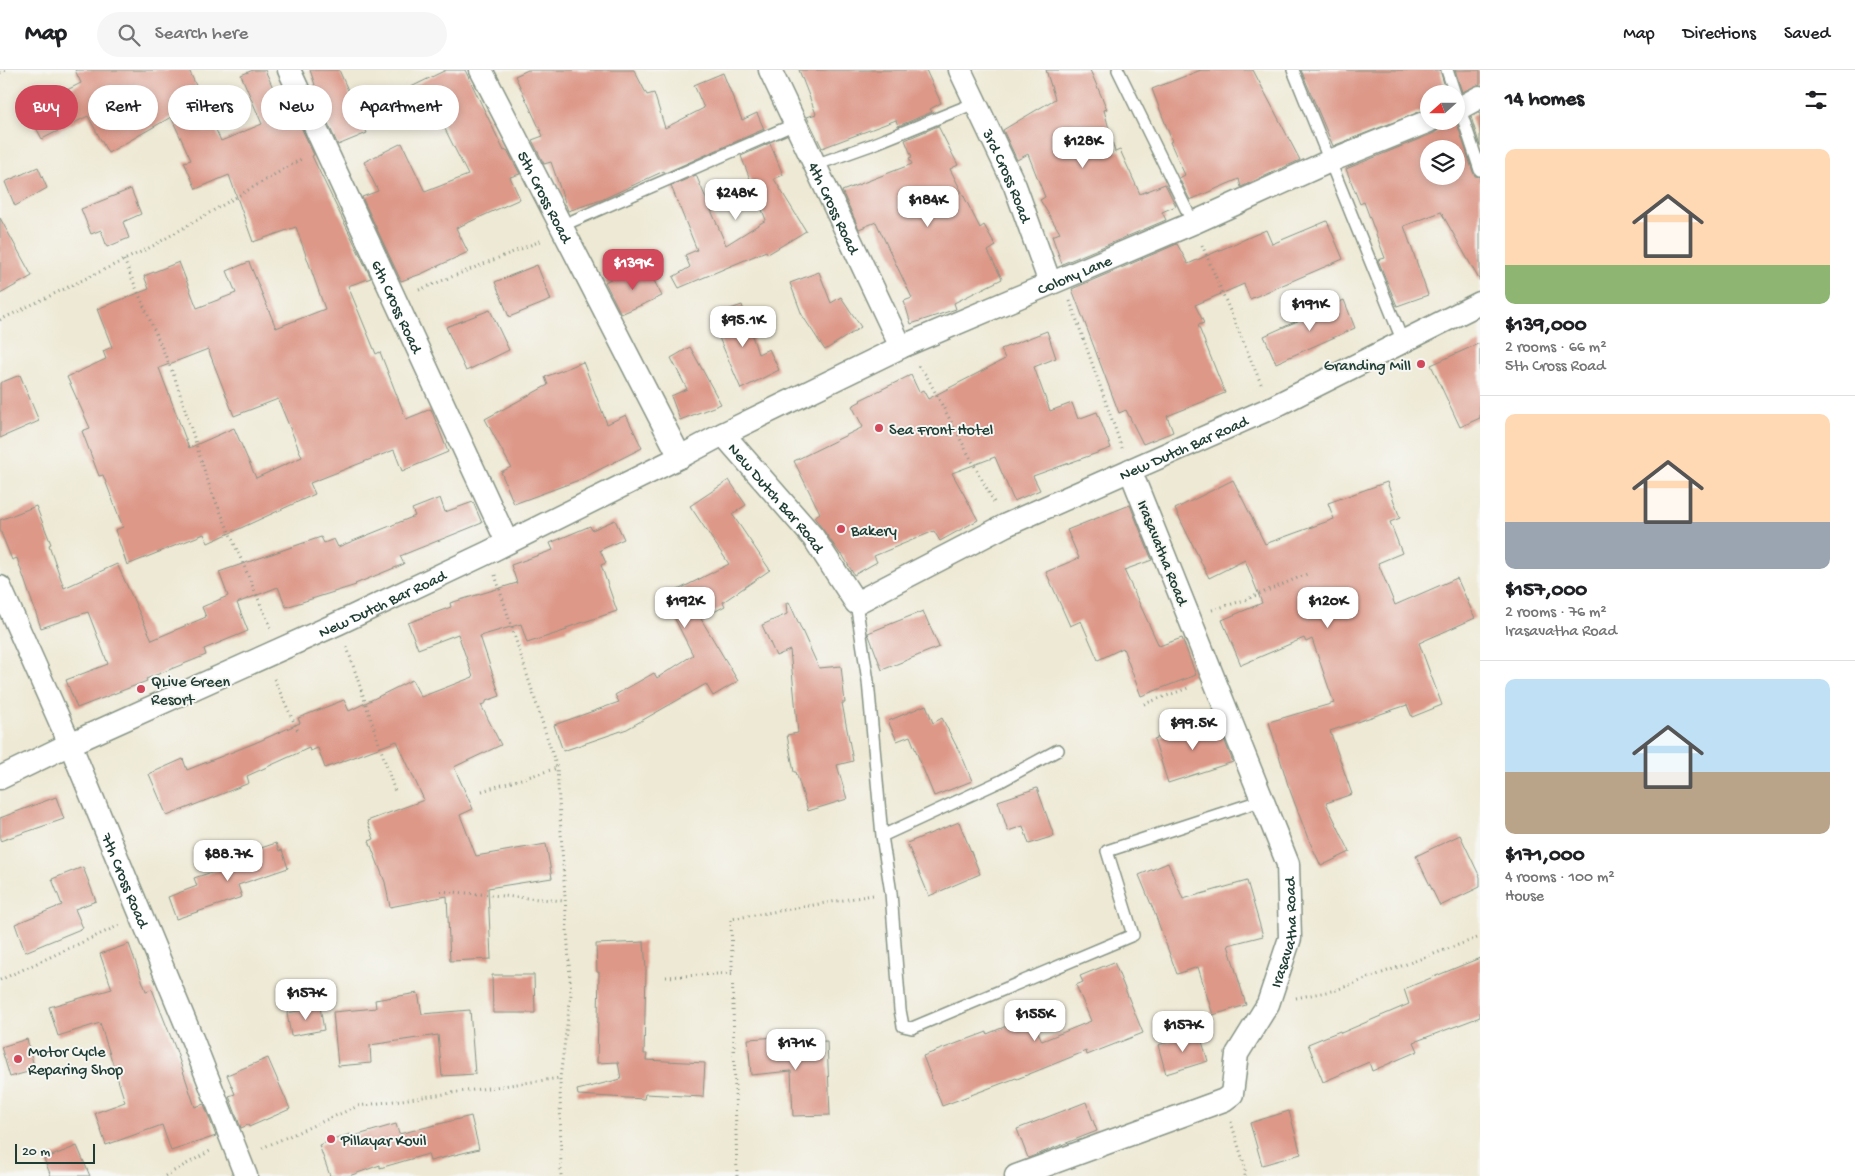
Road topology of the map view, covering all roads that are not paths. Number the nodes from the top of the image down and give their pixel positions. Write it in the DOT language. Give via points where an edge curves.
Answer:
graph roads {
  1 [pos="289,70"];
  2 [pos="481,70"];
  3 [pos="770,70"];
  4 [pos="960,70"];
  5 [pos="1118,70"];
  6 [pos="1293,70"];
  7 [pos="1447,70"];
  8 [pos="1452,85"];
  9 [pos="1480,97"];
  10 [pos="1465,101"];
  11 [pos="975,103"];
  12 [pos="795,124"];
  13 [pos="1420,125"];
  14 [pos="1465,126"];
  15 [pos="1330,161"];
  16 [pos="815,165"];
  17 [pos="1480,170"];
  18 [pos="1193,223"];
  19 [pos="563,229"];
  20 [pos="1056,281"];
  21 [pos="1480,303"];
  22 [pos="1403,342"];
  23 [pos="901,347"];
  24 [pos="723,434"];
  25 [pos="680,457"];
  26 [pos="1130,470"];
  27 [pos="507,542"];
  28 [pos="0,587"];
  29 [pos="856,603"];
  30 [pos="70,744"];
  31 [pos="1058,750"];
  32 [pos="0,778"];
  33 [pos="1263,800"];
  34 [pos="882,836"];
  35 [pos="239,1158"];
  36 [pos="1016,1176"];
  1 -- 27 [label="street, 6th Cross Road"];
  2 -- 19 [label="street, 5th Cross Road"];
  3 -- 12 [label="street, 4th Cross Road"];
  4 -- 11 [label="street, 3rd Cross Road"];
  5 -- 18 [label="lane"];
  6 -- 15 [label="lane"];
  7 -- 8 [label="lane"];
  9 -- 10 [label="street"];
  11 -- 16 [label="lane"];
  11 -- 20 [label="street, 3rd Cross Road"];
  12 -- 16 [label="street, 4th Cross Road"];
  12 -- 19 [label="lane"];
  13 -- 15 [label="street, Colony Lane"];
  14 -- 17 [label="lane"];
  15 -- 18 [label="street, Colony Lane"];
  15 -- 22 [label="lane"];
  16 -- 23 [label="street, 4th Cross Road"];
  18 -- 20 [label="street, Colony Lane"];
  19 -- 25 [label="street, 5th Cross Road"];
  20 -- 23 [label="street, Colony Lane"];
  21 -- 22 [label="street, New Dutch Bar Road"];
  22 -- 26 [label="street, New Dutch Bar Road" via="1271,408"];
  23 -- 24 [label="street, Colony Lane"];
  24 -- 25 [label="street, New Dutch Bar Road"];
  24 -- 29 [label="street, New Dutch Bar Road" via="813,537"];
  25 -- 27 [label="street, New Dutch Bar Road"];
  26 -- 29 [label="street, New Dutch Bar Road" via="1006,526"];
  26 -- 33 [label="street, Irasavatha Road"];
  27 -- 30 [label="street, New Dutch Bar Road" via="339,623"];
  28 -- 30 [label="street, 7th Cross Road"];
  29 -- 34 [label="lane" via="868,681"];
  30 -- 32 [label="street, New Dutch Bar Road"];
  30 -- 35 [label="street, 7th Cross Road"];
  31 -- 34 [label="lane" via="1001,781"];
  33 -- 34 [label="lane" via="1107,850 1133,935 912,1028 903,1026 900,1010 891,893"];
  33 -- 36 [label="street, Irasavatha Road" via="1288,864 1290,938 1268,1004 1237,1054 1232,1094 1224,1100"];
}
